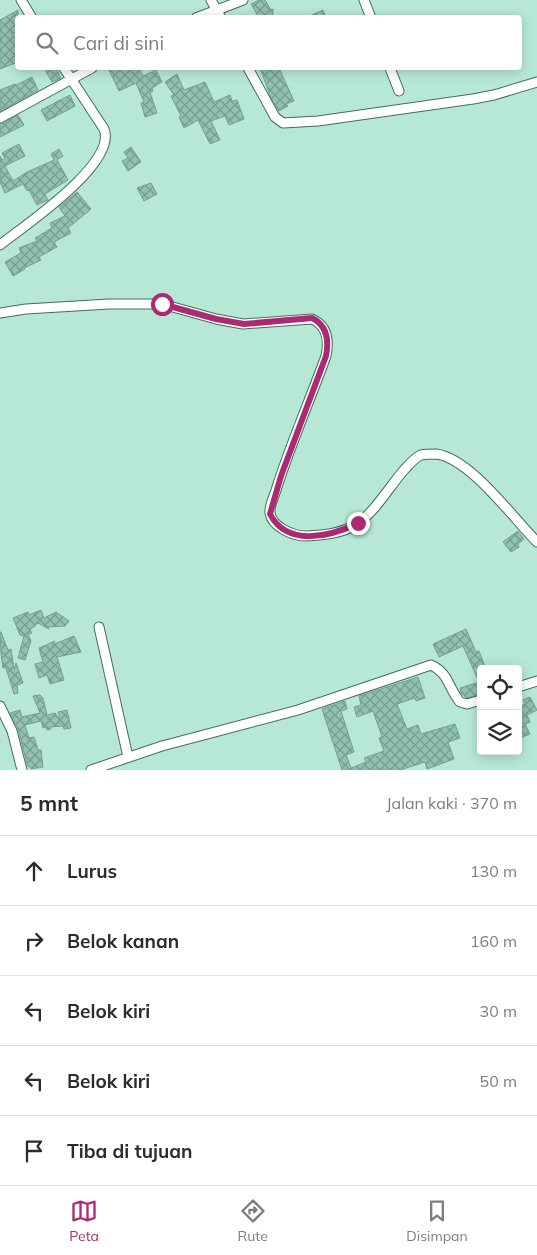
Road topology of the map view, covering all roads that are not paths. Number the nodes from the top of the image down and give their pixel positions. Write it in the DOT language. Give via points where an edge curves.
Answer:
graph roads {
  1 [pos="21,0"];
  2 [pos="211,0"];
  3 [pos="243,0"];
  4 [pos="364,0"];
  5 [pos="216,9"];
  6 [pos="30,15"];
  7 [pos="203,15"];
  8 [pos="219,15"];
  9 [pos="370,15"];
  10 [pos="65,70"];
  11 [pos="88,70"];
  12 [pos="249,70"];
  13 [pos="391,70"];
  14 [pos="71,78"];
  15 [pos="537,82"];
  16 [pos="399,91"];
  17 [pos="0,118"];
  18 [pos="0,245"];
  19 [pos="0,313"];
  20 [pos="537,542"];
  21 [pos="99,626"];
  22 [pos="537,681"];
  23 [pos="522,686"];
  24 [pos="477,701"];
  25 [pos="0,706"];
  26 [pos="128,757"];
  27 [pos="22,770"];
  28 [pos="91,770"];
  1 -- 6 [label="street"];
  2 -- 5 [label="street"];
  3 -- 5 [label="street"];
  4 -- 9 [label="street"];
  5 -- 7 [label="street"];
  5 -- 8 [label="street"];
  10 -- 14 [label="street"];
  11 -- 14 [label="street"];
  12 -- 15 [label="street" via="275,117 287,123 474,99"];
  13 -- 16 [label="street"];
  14 -- 17 [label="street"];
  14 -- 18 [label="street" via="104,129 102,152 74,186"];
  19 -- 20 [label="street" via="109,304 162,304 244,324 312,318 327,336 326,356 281,476 270,514 274,522 298,536 344,530 363,518 414,460 427,454 438,454 477,477"];
  21 -- 26 [label="street"];
  22 -- 23 [label="street"];
  24 -- 26 [label="street" via="460,702 443,671 432,665 298,710"];
  25 -- 27 [label="street" via="12,731"];
  26 -- 28 [label="street"];
}
